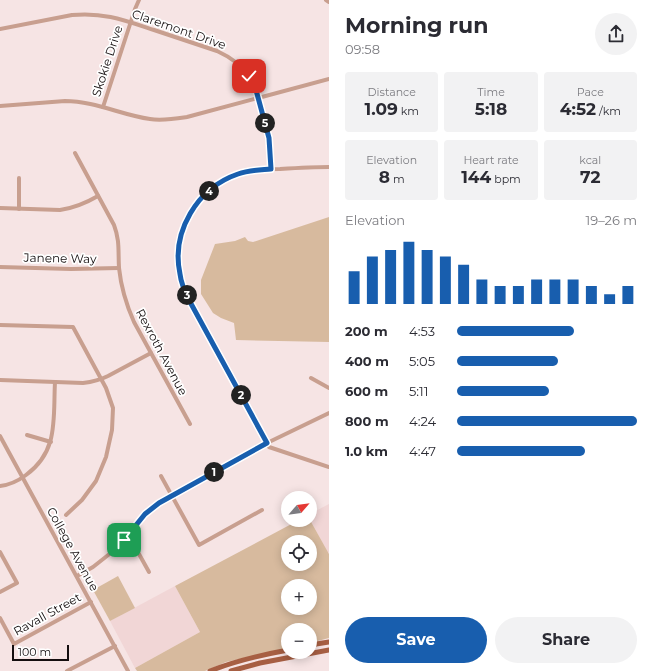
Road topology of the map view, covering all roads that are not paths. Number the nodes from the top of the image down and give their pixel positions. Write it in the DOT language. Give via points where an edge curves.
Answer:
graph roads {
  1 [pos="140,0"];
  2 [pos="326,0"];
  3 [pos="329,2"];
  4 [pos="130,22"];
  5 [pos="0,29"];
  6 [pos="329,80"];
  7 [pos="259,98"];
  8 [pos="0,106"];
  9 [pos="103,107"];
  10 [pos="75,153"];
  11 [pos="329,167"];
  12 [pos="271,169"];
  13 [pos="20,178"];
  14 [pos="98,196"];
  15 [pos="0,208"];
  16 [pos="18,209"];
  17 [pos="0,267"];
  18 [pos="119,268"];
  19 [pos="0,325"];
  20 [pos="151,353"];
  21 [pos="311,378"];
  22 [pos="101,379"];
  23 [pos="0,380"];
  24 [pos="55,382"];
  25 [pos="329,388"];
  26 [pos="329,413"];
  27 [pos="190,424"];
  28 [pos="27,435"];
  29 [pos="0,436"];
  30 [pos="51,442"];
  31 [pos="267,443"];
  32 [pos="329,467"];
  33 [pos="161,476"];
  34 [pos="22,478"];
  35 [pos="0,486"];
  36 [pos="172,496"];
  37 [pos="262,510"];
  38 [pos="66,515"];
  39 [pos="124,540"];
  40 [pos="0,552"];
  41 [pos="150,572"];
  42 [pos="76,576"];
  43 [pos="0,592"];
  44 [pos="91,602"];
  45 [pos="0,618"];
  46 [pos="329,642"];
  47 [pos="317,644"];
  48 [pos="115,646"];
  49 [pos="329,650"];
  50 [pos="281,651"];
  51 [pos="68,671"];
  52 [pos="128,671"];
  53 [pos="210,671"];
  54 [pos="231,671"];
  1 -- 4 [label="street, Skokie Drive"];
  2 -- 3 [label="street"];
  4 -- 5 [label="street, Claremont Drive" via="101,15 83,14"];
  4 -- 7 [label="street, Claremont Drive" via="224,54 244,70"];
  4 -- 9 [label="street, Skokie Drive"];
  6 -- 7 [label="street"];
  7 -- 9 [label="street" via="168,120 140,117"];
  7 -- 12 [label="street, Claremont Drive" via="269,138"];
  8 -- 9 [label="street" via="66,101"];
  10 -- 14 [label="street, Rexroth Avenue"];
  11 -- 12 [label="street"];
  12 -- 31 [label="street" via="238,174 207,193 185,224 178,257 187,296"];
  13 -- 16 [label="street"];
  14 -- 16 [label="street" via="67,209"];
  14 -- 18 [label="street, Rexroth Avenue" via="116,231"];
  15 -- 16 [label="street"];
  17 -- 18 [label="street, Janene Way"];
  18 -- 20 [label="street, Rexroth Avenue" via="129,310"];
  19 -- 22 [label="street" via="72,327"];
  20 -- 22 [label="street"];
  20 -- 27 [label="street, Rexroth Avenue"];
  21 -- 25 [label="street"];
  22 -- 24 [label="street" via="83,383"];
  22 -- 38 [label="street" via="113,408 112,430 106,458 96,481 82,500"];
  23 -- 24 [label="street"];
  24 -- 30 [label="street"];
  26 -- 31 [label="street"];
  28 -- 30 [label="street"];
  29 -- 34 [label="street, College Avenue"];
  30 -- 34 [label="street" via="40,462"];
  31 -- 32 [label="street" via="269,447"];
  31 -- 36 [label="street"];
  33 -- 36 [label="street"];
  34 -- 35 [label="street"];
  34 -- 42 [label="street, College Avenue"];
  36 -- 37 [label="street" via="199,545"];
  36 -- 39 [label="street" via="148,511"];
  39 -- 41 [label="street" via="139,554"];
  39 -- 42 [label="street" via="103,560"];
  40 -- 43 [label="street" via="17,583"];
  42 -- 44 [label="street, College Avenue"];
  44 -- 45 [label="street, Ravall Street" via="14,644"];
  44 -- 48 [label="street, College Avenue"];
  46 -- 47 [label="main road"];
  48 -- 51 [label="street"];
  48 -- 52 [label="street, College Avenue"];
  49 -- 54 [label="main road"];
  50 -- 53 [label="main road" via="240,660"];
}
